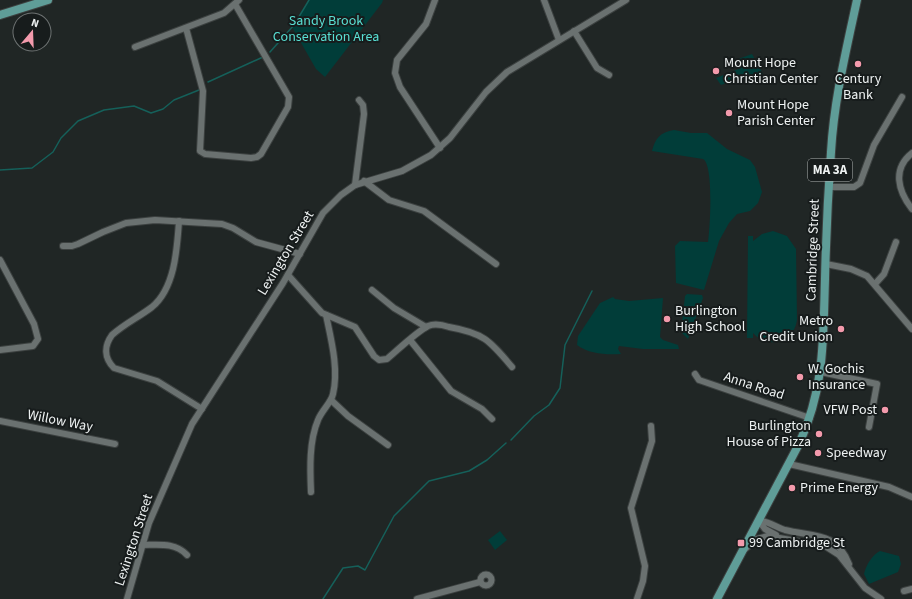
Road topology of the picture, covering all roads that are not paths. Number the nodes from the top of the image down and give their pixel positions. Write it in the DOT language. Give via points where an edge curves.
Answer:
graph roads {
  1 [pos="48,0"];
  2 [pos="435,0"];
  3 [pos="544,0"];
  4 [pos="626,0"];
  5 [pos="857,0"];
  6 [pos="237,2"];
  7 [pos="0,15"];
  8 [pos="186,28"];
  9 [pos="574,31"];
  10 [pos="559,40"];
  11 [pos="135,47"];
  12 [pos="609,75"];
  13 [pos="902,97"];
  14 [pos="359,100"];
  15 [pos="440,148"];
  16 [pos="912,153"];
  17 [pos="364,182"];
  18 [pos="355,185"];
  19 [pos="829,187"];
  20 [pos="912,209"];
  21 [pos="179,221"];
  22 [pos="896,242"];
  23 [pos="63,246"];
  24 [pos="300,254"];
  25 [pos="1,263"];
  26 [pos="496,264"];
  27 [pos="826,264"];
  28 [pos="288,275"];
  29 [pos="875,284"];
  30 [pos="372,290"];
  31 [pos="326,315"];
  32 [pos="426,327"];
  33 [pos="912,328"];
  34 [pos="410,340"];
  35 [pos="0,350"];
  36 [pos="512,367"];
  37 [pos="821,372"];
  38 [pos="695,374"];
  39 [pos="331,400"];
  40 [pos="202,409"];
  41 [pos="810,418"];
  42 [pos="492,419"];
  43 [pos="0,421"];
  44 [pos="651,426"];
  45 [pos="869,427"];
  46 [pos="115,444"];
  47 [pos="388,445"];
  48 [pos="789,464"];
  49 [pos="311,492"];
  50 [pos="912,497"];
  51 [pos="758,522"];
  52 [pos="788,539"];
  53 [pos="142,545"];
  54 [pos="742,551"];
  55 [pos="187,555"];
  56 [pos="851,569"];
  57 [pos="480,582"];
  58 [pos="912,589"];
  59 [pos="904,591"];
  60 [pos="127,599"];
  61 [pos="417,599"];
  62 [pos="637,599"];
  63 [pos="717,599"];
  64 [pos="881,599"];
  1 -- 7 [label="main road"];
  2 -- 15 [label="street" via="426,24 397,60 396,73 400,87"];
  3 -- 10 [label="street"];
  4 -- 9 [label="street, Lexington Street"];
  5 -- 19 [label="main road, Cambridge Street / MA 3A" via="833,116"];
  6 -- 8 [label="street" via="227,12"];
  6 -- 8 [label="street" via="289,97 288,107 258,157 205,154 200,151 204,91"];
  8 -- 11 [label="street"];
  9 -- 10 [label="street, Lexington Street"];
  9 -- 12 [label="street" via="597,68"];
  10 -- 15 [label="street, Lexington Street" via="516,65 498,80"];
  13 -- 19 [label="street" via="874,145 860,183 854,188"];
  14 -- 18 [label="street" via="363,104 364,114"];
  15 -- 17 [label="street, Lexington Street" via="425,160 408,168"];
  16 -- 20 [label="street" via="903,164 898,177 902,192"];
  17 -- 18 [label="street, Lexington Street"];
  17 -- 26 [label="street" via="389,200 424,211"];
  18 -- 24 [label="street, Lexington Street" via="323,213"];
  19 -- 27 [label="main road, Cambridge Street / MA 3A"];
  21 -- 23 [label="street" via="146,220 126,223 78,244"];
  21 -- 24 [label="street" via="222,224 234,228 256,242"];
  21 -- 40 [label="street" via="171,276 165,293 151,307 112,335 106,353 114,368 157,381"];
  22 -- 29 [label="street" via="884,274"];
  24 -- 28 [label="street, Lexington Street"];
  25 -- 35 [label="street" via="34,324 38,339 33,346"];
  27 -- 29 [label="street" via="859,271"];
  27 -- 37 [label="main road, Cambridge Street / MA 3A"];
  28 -- 31 [label="street"];
  28 -- 40 [label="street, Lexington Street"];
  29 -- 33 [label="street"];
  30 -- 32 [label="street" via="394,308"];
  31 -- 34 [label="street" via="355,327 379,360 387,359"];
  31 -- 39 [label="street" via="332,346 334,386"];
  32 -- 34 [label="street"];
  32 -- 36 [label="street" via="438,325 478,334 490,341"];
  34 -- 42 [label="street" via="451,391 482,409"];
  37 -- 41 [label="main road, Cambridge Street / MA 3A"];
  37 -- 45 [label="street" via="877,384"];
  38 -- 41 [label="street, Anna Road" via="699,380"];
  39 -- 47 [label="street" via="348,416"];
  39 -- 49 [label="street" via="322,411 315,428"];
  40 -- 53 [label="street, Lexington Street" via="179,452"];
  41 -- 48 [label="main road, Cambridge Street / MA 3A"];
  43 -- 46 [label="street, Willow Way"];
  44 -- 62 [label="street" via="652,442 632,508 645,566"];
  48 -- 50 [label="street" via="889,487"];
  48 -- 51 [label="main road, Cambridge Street / MA 3A"];
  51 -- 52 [label="street" via="765,529"];
  51 -- 54 [label="main road, Cambridge Street / MA 3A"];
  51 -- 56 [label="street" via="827,538 841,550"];
  52 -- 54 [label="street" via="764,536"];
  52 -- 56 [label="street" via="825,546 836,553"];
  53 -- 55 [label="street" via="174,546"];
  53 -- 60 [label="street, Lexington Street"];
  54 -- 63 [label="main road, Cambridge Street / MA 3A"];
  56 -- 64 [label="street" via="865,588"];
  57 -- 61 [label="street"];
  58 -- 59 [label="street"];
}
